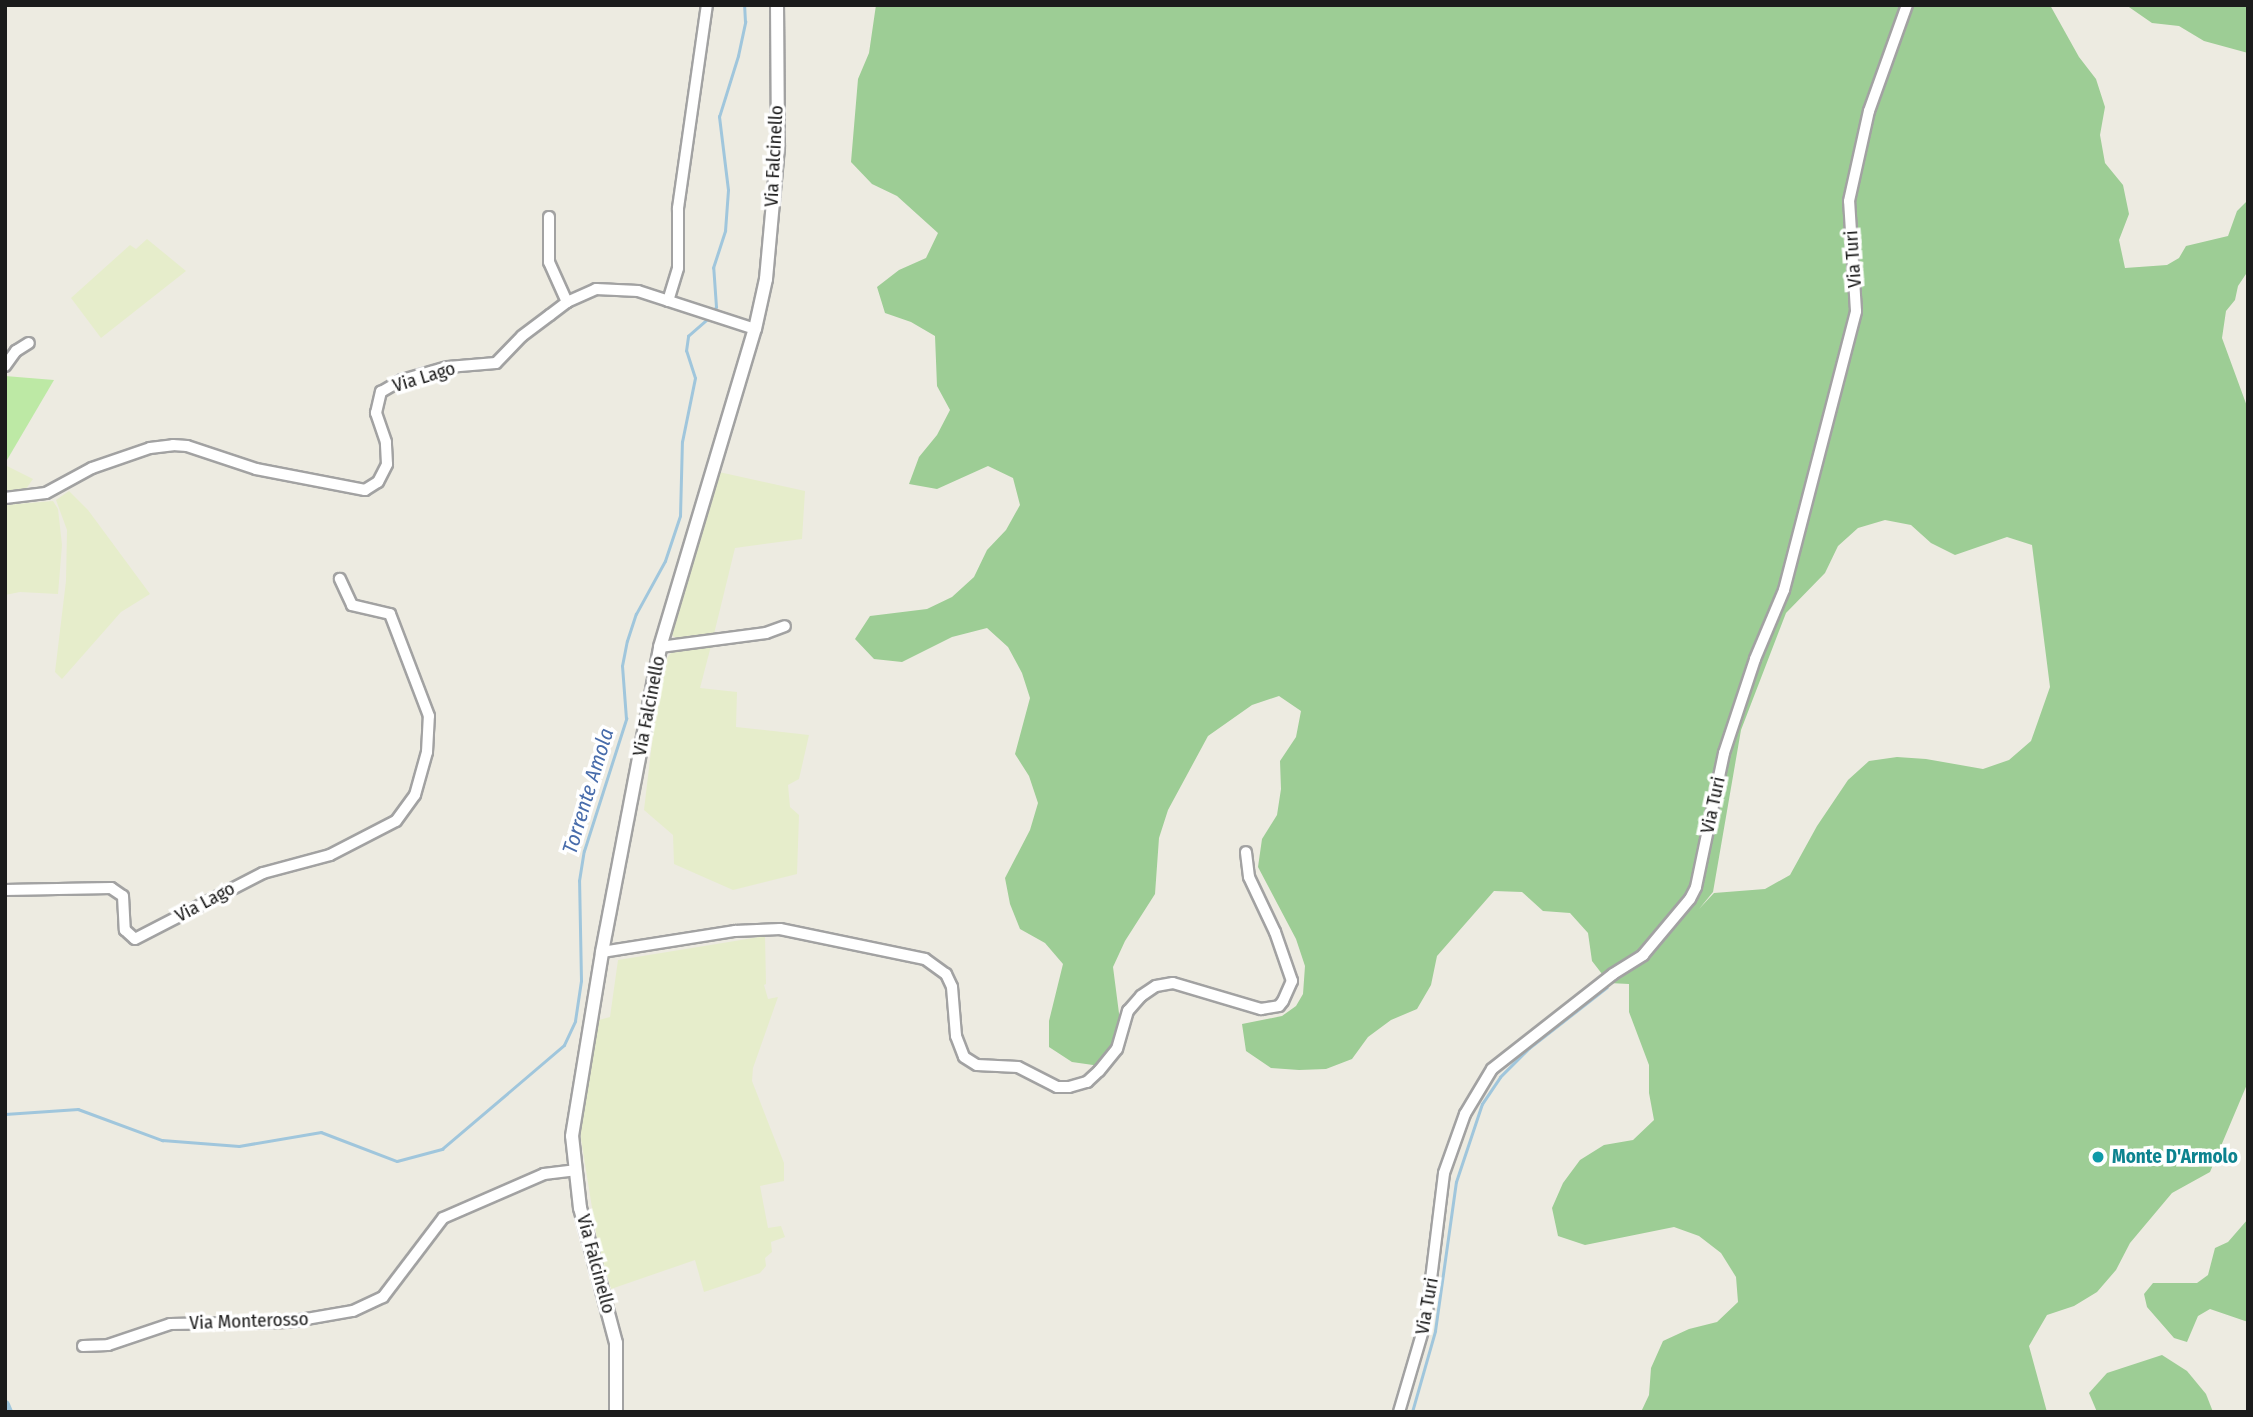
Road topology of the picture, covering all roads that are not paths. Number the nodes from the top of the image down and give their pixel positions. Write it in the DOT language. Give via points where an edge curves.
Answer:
graph roads {
  1 [pos="707,5"];
  2 [pos="777,5"];
  3 [pos="1907,5"];
  4 [pos="549,217"];
  5 [pos="567,302"];
  6 [pos="673,303"];
  7 [pos="750,327"];
  8 [pos="29,343"];
  9 [pos="5,366"];
  10 [pos="5,498"];
  11 [pos="340,579"];
  12 [pos="785,626"];
  13 [pos="660,647"];
  14 [pos="1246,852"];
  15 [pos="5,890"];
  16 [pos="602,952"];
  17 [pos="575,1170"];
  18 [pos="83,1346"];
  19 [pos="616,1412"];
  20 [pos="1399,1412"];
  1 -- 6 [label="street" via="678,208"];
  2 -- 7 [label="street, Via Falcinello" via="778,145 766,279"];
  3 -- 20 [label="street, Via Turi" via="1869,111 1849,201 1856,312 1784,590 1724,753 1696,887 1643,955 1492,1069 1465,1114 1444,1172 1426,1320"];
  4 -- 5 [label="street" via="549,262"];
  5 -- 6 [label="street, Via Lago" via="610,289 638,291"];
  5 -- 10 [label="street, Via Lago" via="522,336 496,363 448,367 401,380 381,392 376,413 386,442 387,464 377,482 365,489 256,469 173,445 92,468 46,493"];
  6 -- 7 [label="street, Via Lago"];
  7 -- 13 [label="street, Via Falcinello"];
  8 -- 9 [label="street"];
  11 -- 15 [label="street, Via Lago" via="352,605 390,614 429,716 427,752 415,795 396,821 330,855 263,873 135,939 125,930 123,896 111,888"];
  12 -- 13 [label="street" via="766,633"];
  13 -- 16 [label="street, Via Falcinello"];
  14 -- 16 [label="street" via="1249,877 1292,981 1279,1006 1261,1009 1173,983 1156,986 1128,1011 1117,1049 1087,1082 1069,1087 1057,1087 1018,1067 977,1065 964,1057 956,1036 952,987 946,974 925,959 780,929 735,931"];
  16 -- 17 [label="street, Via Falcinello" via="572,1136"];
  17 -- 18 [label="street, Via Monterosso" via="544,1174 443,1218 383,1297 353,1311 289,1322 180,1323 108,1345"];
  17 -- 19 [label="street, Via Falcinello" via="593,1263 616,1343"];
}
